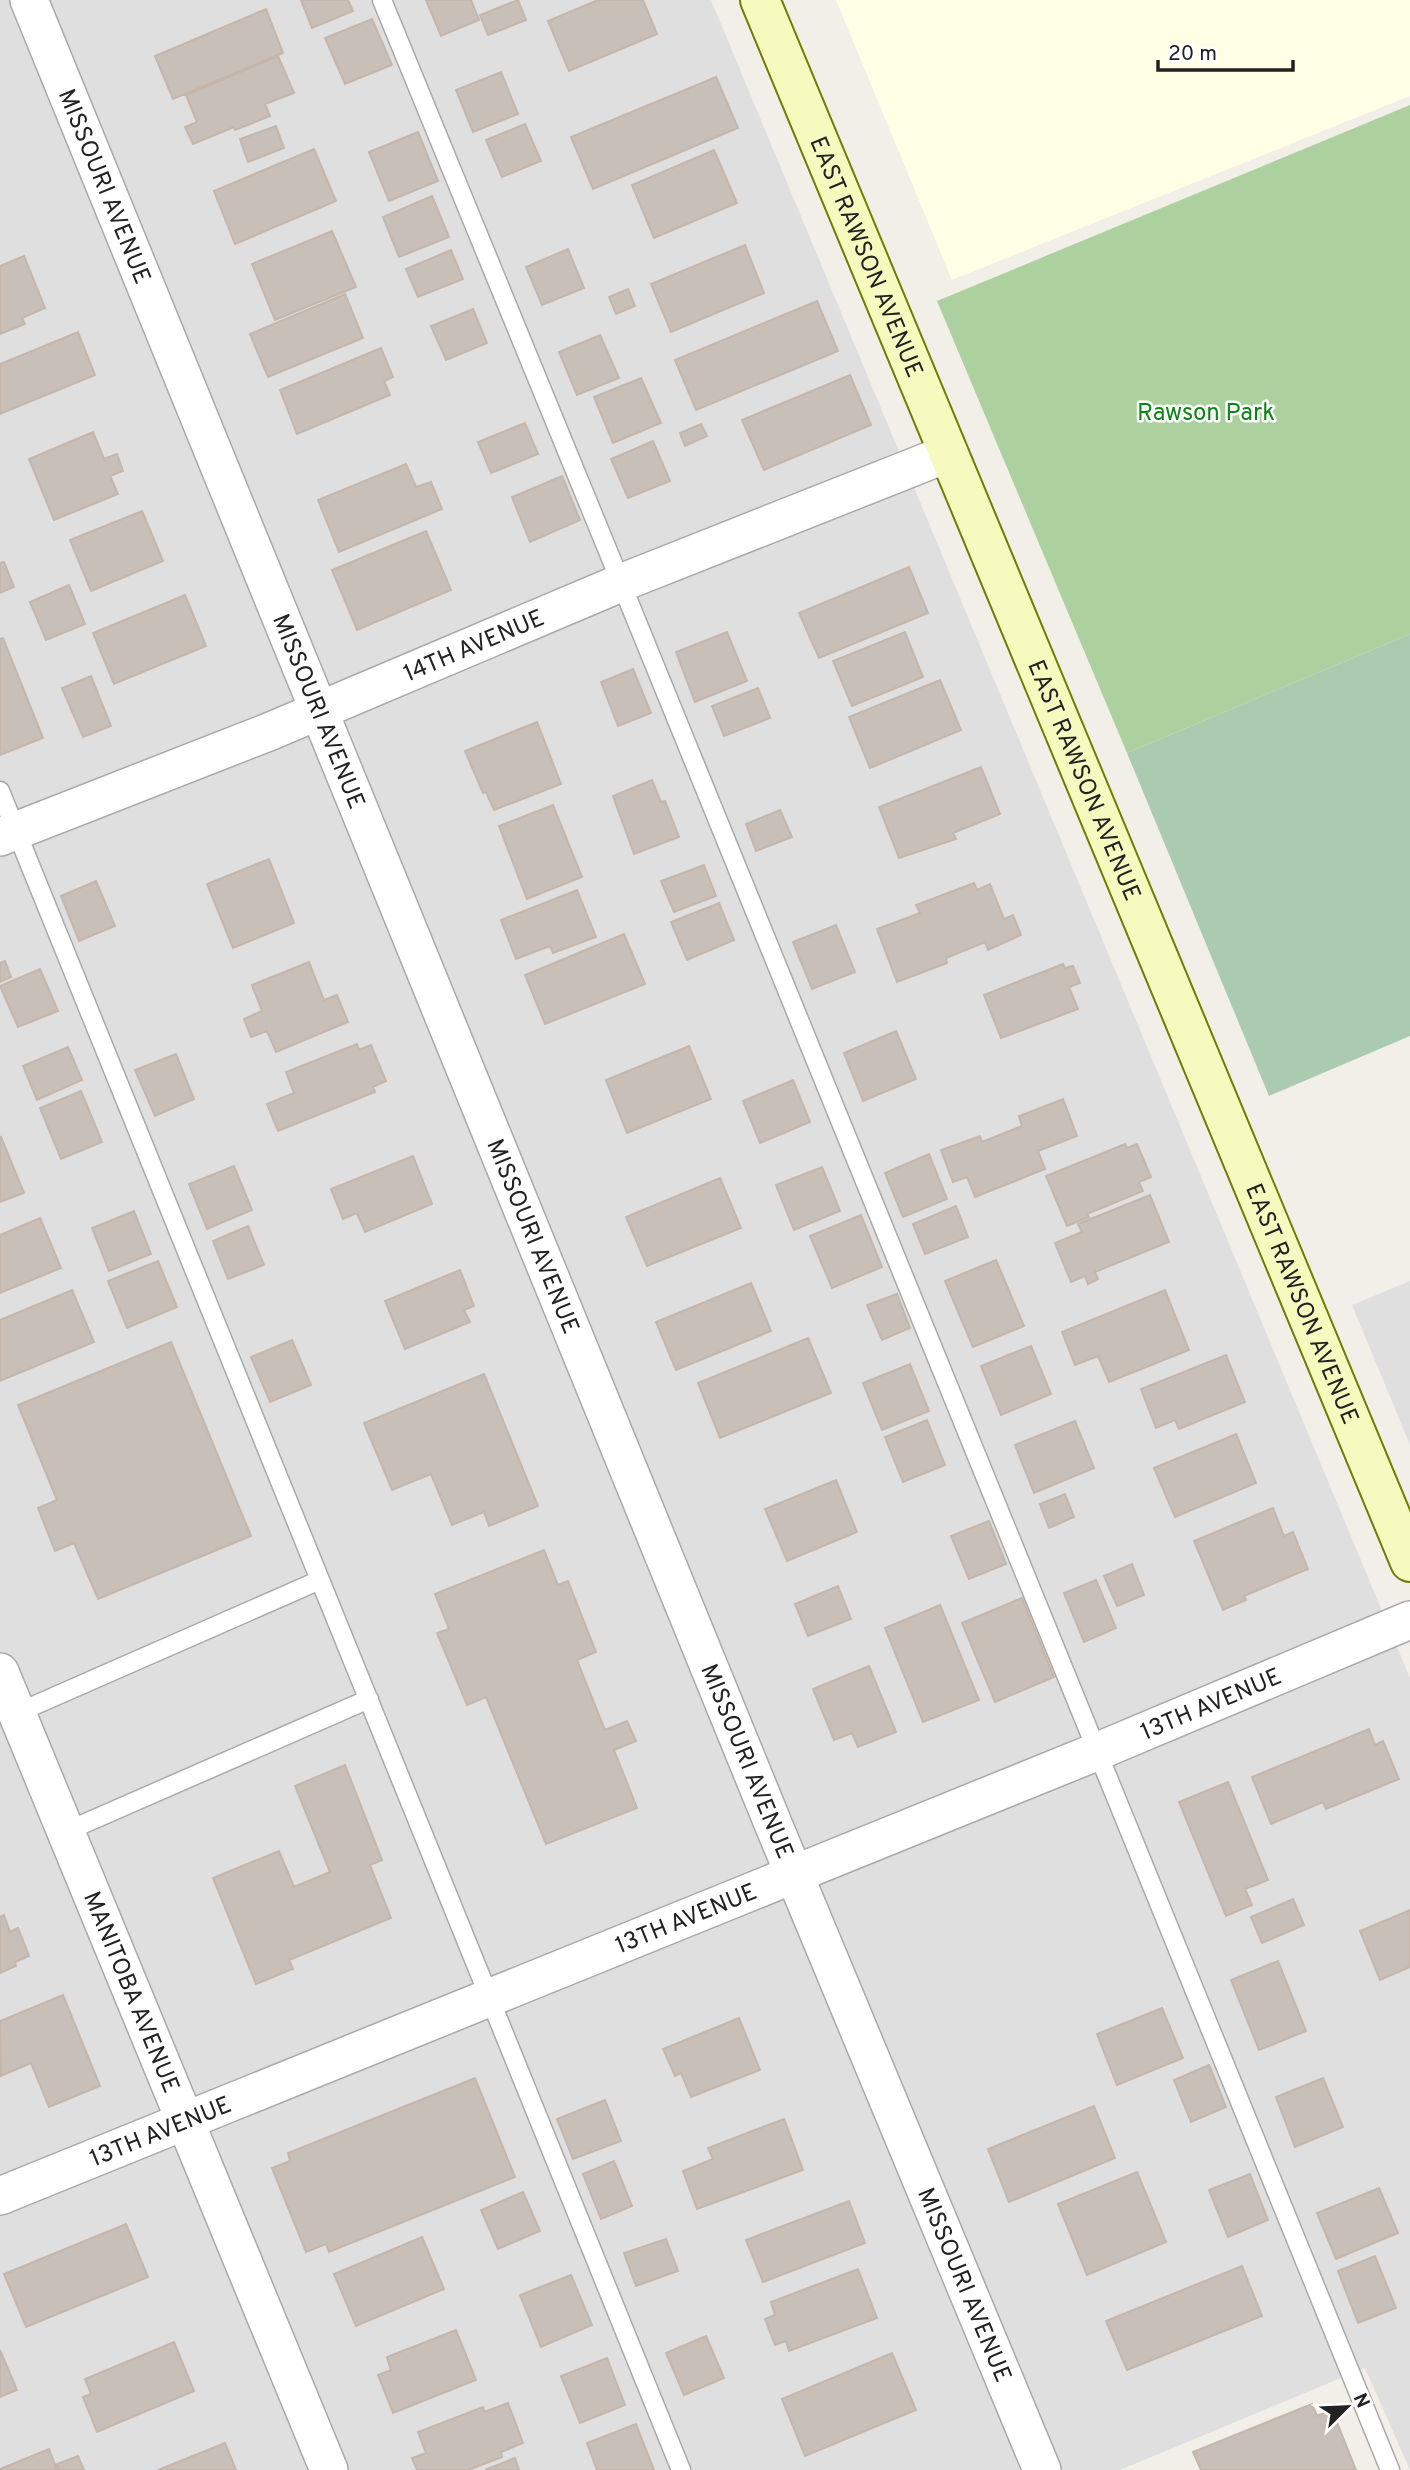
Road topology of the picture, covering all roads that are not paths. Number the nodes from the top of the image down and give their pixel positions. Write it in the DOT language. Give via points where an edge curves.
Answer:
graph roads {
  1 [pos="29,0"];
  2 [pos="382,0"];
  3 [pos="767,2"];
  4 [pos="949,453"];
  5 [pos="623,582"];
  6 [pos="320,711"];
  7 [pos="0,791"];
  8 [pos="8,834"];
  9 [pos="1408,1549"];
  10 [pos="320,1580"];
  11 [pos="1410,1620"];
  12 [pos="0,1672"];
  13 [pos="369,1699"];
  14 [pos="17,1713"];
  15 [pos="1096,1752"];
  16 [pos="65,1832"];
  17 [pos="794,1875"];
  18 [pos="491,1999"];
  19 [pos="184,2122"];
  20 [pos="0,2196"];
  21 [pos="328,2470"];
  22 [pos="681,2470"];
  23 [pos="1042,2470"];
  24 [pos="1390,2470"];
  1 -- 6 [label="street, MISSOURI AVENUE"];
  2 -- 5 [label="lane"];
  3 -- 4 [label="main road, EAST RAWSON AVENUE"];
  4 -- 5 [label="street, 14TH AVENUE"];
  4 -- 9 [label="main road, EAST RAWSON AVENUE"];
  5 -- 6 [label="street, 14TH AVENUE"];
  5 -- 15 [label="lane"];
  6 -- 8 [label="street, 14TH AVENUE"];
  6 -- 17 [label="street, MISSOURI AVENUE"];
  7 -- 8 [label="lane"];
  8 -- 10 [label="lane"];
  10 -- 13 [label="lane"];
  10 -- 14 [label="lane"];
  11 -- 15 [label="street, 13TH AVENUE"];
  12 -- 14 [label="street, MANITOBA AVENUE"];
  13 -- 16 [label="lane"];
  13 -- 18 [label="lane"];
  14 -- 16 [label="street, MANITOBA AVENUE"];
  15 -- 17 [label="street, 13TH AVENUE"];
  15 -- 24 [label="lane"];
  16 -- 19 [label="street, MANITOBA AVENUE"];
  17 -- 18 [label="street, 13TH AVENUE"];
  17 -- 23 [label="street, MISSOURI AVENUE"];
  18 -- 19 [label="street, 13TH AVENUE"];
  18 -- 22 [label="lane"];
  19 -- 20 [label="street, 13TH AVENUE"];
  19 -- 21 [label="street, MANITOBA AVENUE"];
}
